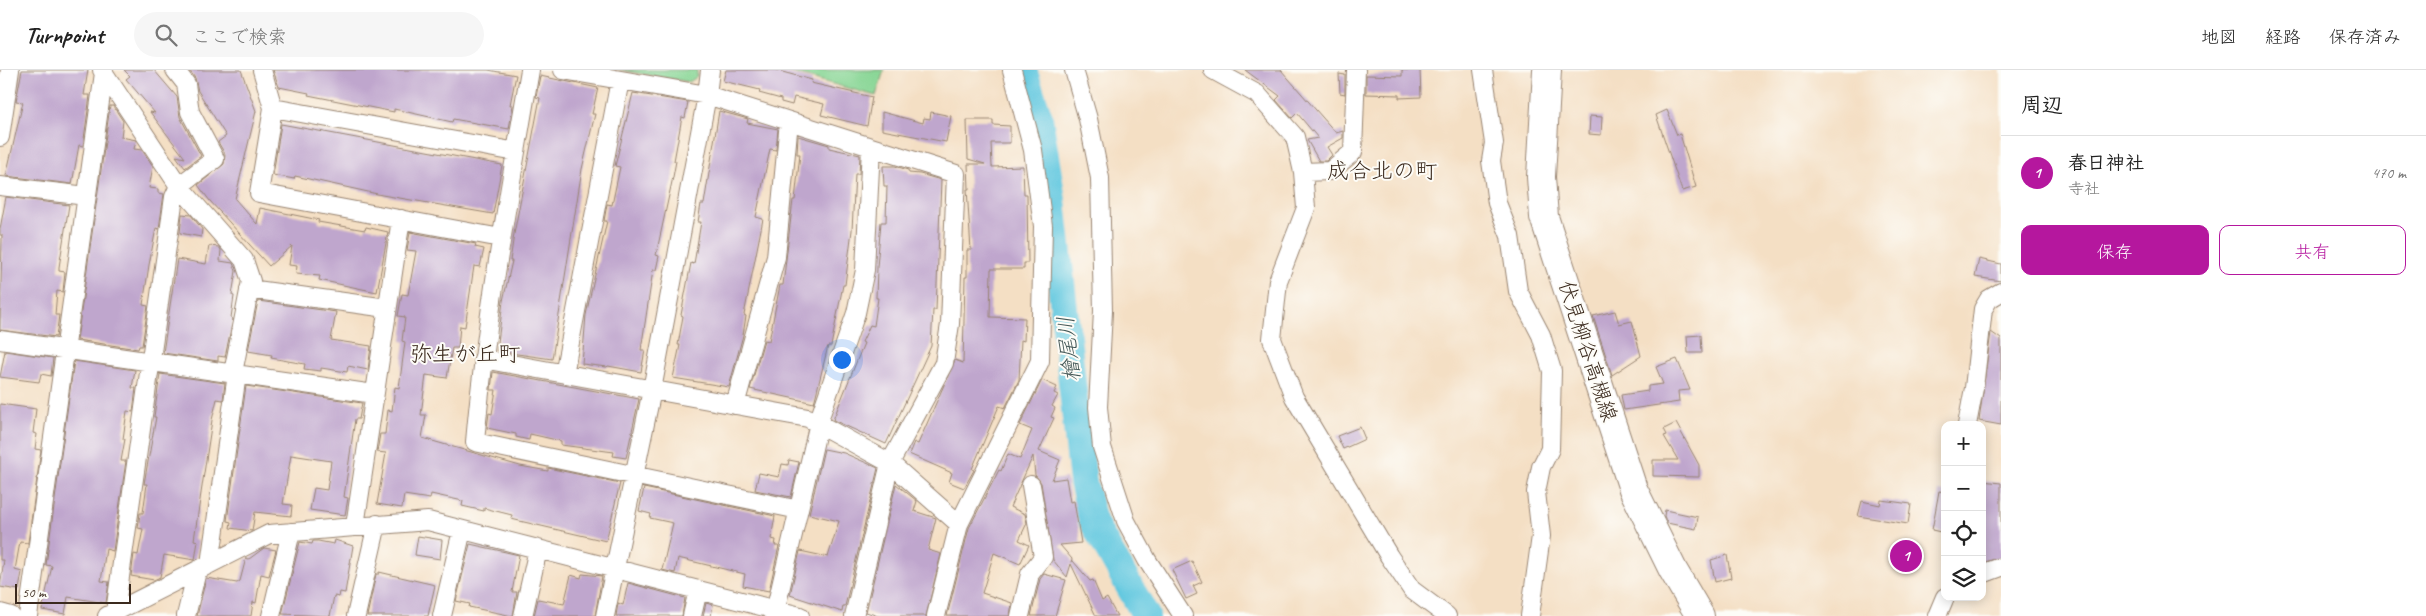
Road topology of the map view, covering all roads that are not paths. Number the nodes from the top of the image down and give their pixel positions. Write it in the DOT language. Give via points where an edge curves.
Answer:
graph roads {
  1 [pos="10,70"];
  2 [pos="175,70"];
  3 [pos="262,70"];
  4 [pos="530,70"];
  5 [pos="563,70"];
  6 [pos="710,70"];
  7 [pos="1012,70"];
  8 [pos="1074,70"];
  9 [pos="1213,70"];
  10 [pos="1356,70"];
  11 [pos="1483,70"];
  12 [pos="1547,70"];
  13 [pos="103,71"];
  14 [pos="620,80"];
  15 [pos="707,95"];
  16 [pos="273,108"];
  17 [pos="789,121"];
  18 [pos="0,137"];
  19 [pos="871,147"];
  20 [pos="516,152"];
  21 [pos="1304,172"];
  22 [pos="0,186"];
  23 [pos="179,186"];
  24 [pos="87,196"];
  25 [pos="401,219"];
  26 [pos="501,238"];
  27 [pos="249,289"];
  28 [pos="2001,292"];
  29 [pos="387,308"];
  30 [pos="0,340"];
  31 [pos="65,349"];
  32 [pos="483,358"];
  33 [pos="150,361"];
  34 [pos="235,374"];
  35 [pos="564,374"];
  36 [pos="652,390"];
  37 [pos="374,394"];
  38 [pos="735,405"];
  39 [pos="1969,421"];
  40 [pos="819,423"];
  41 [pos="890,463"];
  42 [pos="634,475"];
  43 [pos="1031,485"];
  44 [pos="799,510"];
  45 [pos="378,524"];
  46 [pos="959,524"];
  47 [pos="355,526"];
  48 [pos="462,530"];
  49 [pos="291,532"];
  50 [pos="538,549"];
  51 [pos="203,567"];
  52 [pos="2001,568"];
  53 [pos="616,569"];
  54 [pos="1986,573"];
  55 [pos="698,590"];
  56 [pos="1943,601"];
  57 [pos="0,613"];
  58 [pos="774,613"];
  59 [pos="111,614"];
  60 [pos="12,616"];
  61 [pos="28,616"];
  62 [pos="186,616"];
  63 [pos="271,616"];
  64 [pos="356,616"];
  65 [pos="442,616"];
  66 [pos="523,616"];
  67 [pos="605,616"];
  68 [pos="692,616"];
  69 [pos="800,616"];
  70 [pos="854,616"];
  71 [pos="936,616"];
  72 [pos="1020,616"];
  73 [pos="1183,616"];
  74 [pos="1448,616"];
  75 [pos="1530,616"];
  76 [pos="1700,616"];
  77 [pos="1937,616"];
  1 -- 18 [label="street"];
  2 -- 23 [label="street" via="186,84 190,112 215,159"];
  3 -- 16 [label="street"];
  4 -- 20 [label="street"];
  5 -- 14 [label="street"];
  6 -- 15 [label="street"];
  7 -- 46 [label="street" via="1033,150 1042,226 1040,361"];
  8 -- 73 [label="street" via="1100,178 1103,311 1098,407 1102,447 1126,521"];
  9 -- 21 [label="street" via="1257,94 1295,137"];
  10 -- 21 [label="street" via="1353,152 1330,172"];
  11 -- 75 [label="street" via="1494,143 1491,161 1497,203 1510,236 1518,291 1541,335 1552,371 1550,449 1541,467 1536,492 1541,536"];
  12 -- 76 [label="main road, 伏見柳谷高槻線" via="1541,176 1544,217 1633,489"];
  13 -- 23 [label="street"];
  13 -- 24 [label="street"];
  14 -- 15 [label="street"];
  14 -- 35 [label="street"];
  15 -- 17 [label="street"];
  15 -- 36 [label="street"];
  16 -- 20 [label="street"];
  16 -- 25 [label="street" via="259,193"];
  17 -- 19 [label="street"];
  17 -- 38 [label="street" via="776,257"];
  19 -- 40 [label="street" via="865,270 856,313"];
  19 -- 41 [label="street" via="956,174 950,324 944,363"];
  20 -- 26 [label="street"];
  21 -- 74 [label="street" via="1306,208 1278,281 1272,339 1294,397 1389,556 1412,590"];
  22 -- 24 [label="street"];
  23 -- 27 [label="street" via="244,260 251,282"];
  23 -- 33 [label="street" via="174,197"];
  24 -- 31 [label="street"];
  25 -- 26 [label="street"];
  25 -- 29 [label="street"];
  26 -- 32 [label="street"];
  27 -- 29 [label="street"];
  27 -- 34 [label="street"];
  28 -- 39 [label="street" via="1989,299 1982,309"];
  29 -- 37 [label="street"];
  30 -- 31 [label="street"];
  31 -- 33 [label="street"];
  31 -- 61 [label="street"];
  32 -- 35 [label="street"];
  32 -- 42 [label="street" via="476,442"];
  33 -- 34 [label="street"];
  33 -- 59 [label="street"];
  34 -- 37 [label="street"];
  34 -- 51 [label="street"];
  35 -- 36 [label="street"];
  36 -- 38 [label="street"];
  36 -- 42 [label="street"];
  37 -- 47 [label="street"];
  38 -- 40 [label="street" via="808,418"];
  40 -- 41 [label="street"];
  40 -- 44 [label="street"];
  41 -- 46 [label="street"];
  41 -- 70 [label="street"];
  42 -- 44 [label="street"];
  42 -- 53 [label="street"];
  43 -- 72 [label="street" via="1043,557 1030,574"];
  44 -- 58 [label="street"];
  45 -- 47 [label="street"];
  45 -- 48 [label="street" via="428,521"];
  45 -- 64 [label="street"];
  46 -- 71 [label="street"];
  47 -- 49 [label="street"];
  48 -- 50 [label="street"];
  48 -- 65 [label="street"];
  49 -- 51 [label="street" via="269,534"];
  49 -- 63 [label="street"];
  50 -- 53 [label="street"];
  50 -- 66 [label="street"];
  51 -- 59 [label="street"];
  51 -- 62 [label="street"];
  52 -- 54 [label="street"];
  53 -- 55 [label="street"];
  53 -- 67 [label="street"];
  55 -- 58 [label="street"];
  55 -- 68 [label="street"];
  56 -- 77 [label="street"];
  57 -- 60 [label="street"];
  58 -- 69 [label="street"];
}
